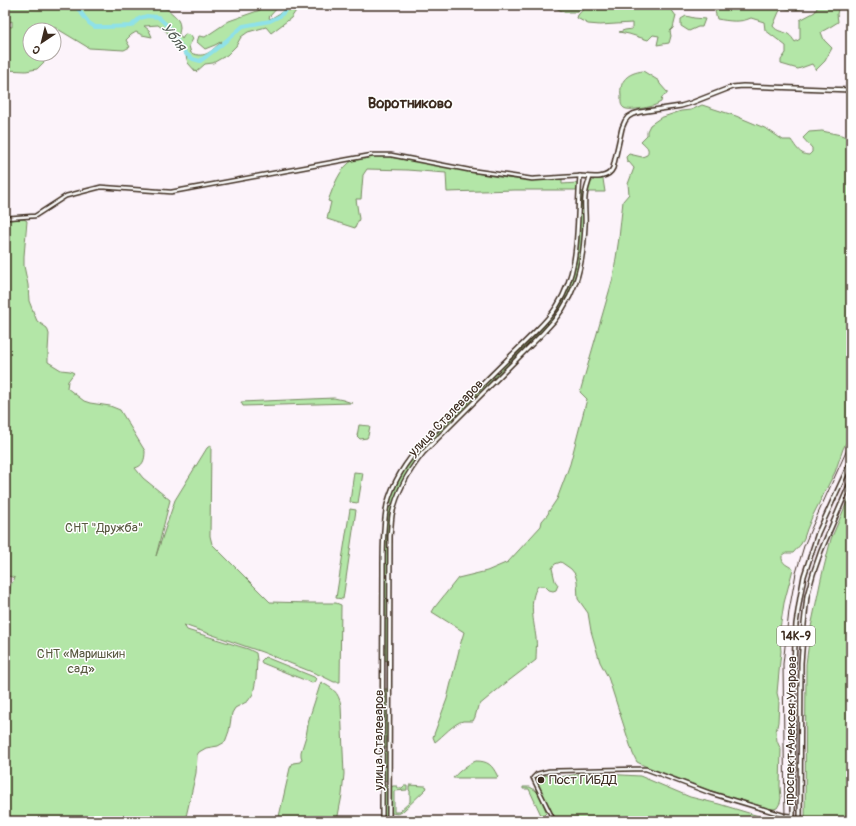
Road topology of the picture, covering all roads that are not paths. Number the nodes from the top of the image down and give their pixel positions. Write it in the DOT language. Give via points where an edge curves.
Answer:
graph roads {
  1 [pos="851,90"];
  2 [pos="580,176"];
  3 [pos="590,177"];
  4 [pos="580,182"];
  5 [pos="588,183"];
  6 [pos="579,191"];
  7 [pos="586,191"];
  8 [pos="5,218"];
  9 [pos="556,308"];
  10 [pos="562,312"];
  11 [pos="491,376"];
  12 [pos="496,380"];
  13 [pos="427,440"];
  14 [pos="431,444"];
  15 [pos="851,461"];
  16 [pos="851,481"];
  17 [pos="387,504"];
  18 [pos="394,505"];
  19 [pos="383,618"];
  20 [pos="390,618"];
  21 [pos="383,661"];
  22 [pos="390,661"];
  23 [pos="382,749"];
  24 [pos="389,750"];
  25 [pos="382,783"];
  26 [pos="389,783"];
  27 [pos="793,816"];
  28 [pos="382,821"];
  29 [pos="389,821"];
  30 [pos="554,821"];
  31 [pos="793,821"];
  32 [pos="800,821"];
  1 -- 3 [label="main road" via="732,87 681,106 640,112 625,121 612,171 608,175"];
  2 -- 3 [label="main road"];
  2 -- 4 [label="main road, улица Сталеваров"];
  2 -- 8 [label="street" via="532,179 392,155 372,155 170,192 101,187 66,196 35,216"];
  3 -- 5 [label="main road, улица Сталеваров"];
  4 -- 5 [label="main road"];
  4 -- 6 [label="main road, улица Сталеваров"];
  5 -- 7 [label="main road, улица Сталеваров"];
  6 -- 7 [label="main road"];
  6 -- 9 [label="main road, улица Сталеваров" via="575,258 568,284"];
  7 -- 10 [label="main road, улица Сталеваров" via="581,266"];
  9 -- 10 [label="main road"];
  9 -- 11 [label="main road, улица Сталеваров"];
  10 -- 12 [label="main road, улица Сталеваров"];
  11 -- 12 [label="main road"];
  11 -- 13 [label="main road, улица Сталеваров"];
  12 -- 14 [label="main road, улица Сталеваров"];
  13 -- 14 [label="main road"];
  13 -- 17 [label="main road, улица Сталеваров" via="398,476"];
  14 -- 18 [label="main road, улица Сталеваров" via="407,475"];
  15 -- 27 [label="main road, проспект Алексея Угарова / 14К-9" via="818,533 804,576 800,598 794,664"];
  16 -- 32 [label="main road, проспект Алексея Угарова" via="821,550 807,596 801,663"];
  17 -- 18 [label="main road"];
  17 -- 19 [label="main road, улица Сталеваров"];
  18 -- 20 [label="main road, улица Сталеваров" via="390,536"];
  19 -- 20 [label="main road"];
  19 -- 21 [label="main road, улица Сталеваров"];
  20 -- 22 [label="main road, улица Сталеваров"];
  21 -- 22 [label="main road"];
  21 -- 23 [label="main road, улица Сталеваров"];
  22 -- 24 [label="main road, улица Сталеваров"];
  23 -- 24 [label="main road"];
  23 -- 25 [label="main road, улица Сталеваров"];
  24 -- 26 [label="main road, улица Сталеваров"];
  25 -- 26 [label="main road"];
  25 -- 28 [label="main road, улица Сталеваров"];
  26 -- 29 [label="main road, улица Сталеваров"];
  27 -- 30 [label="street" via="710,793 646,770 634,769 549,771 537,774 533,779"];
  27 -- 31 [label="main road, проспект Алексея Угарова / 14К-9"];
}
